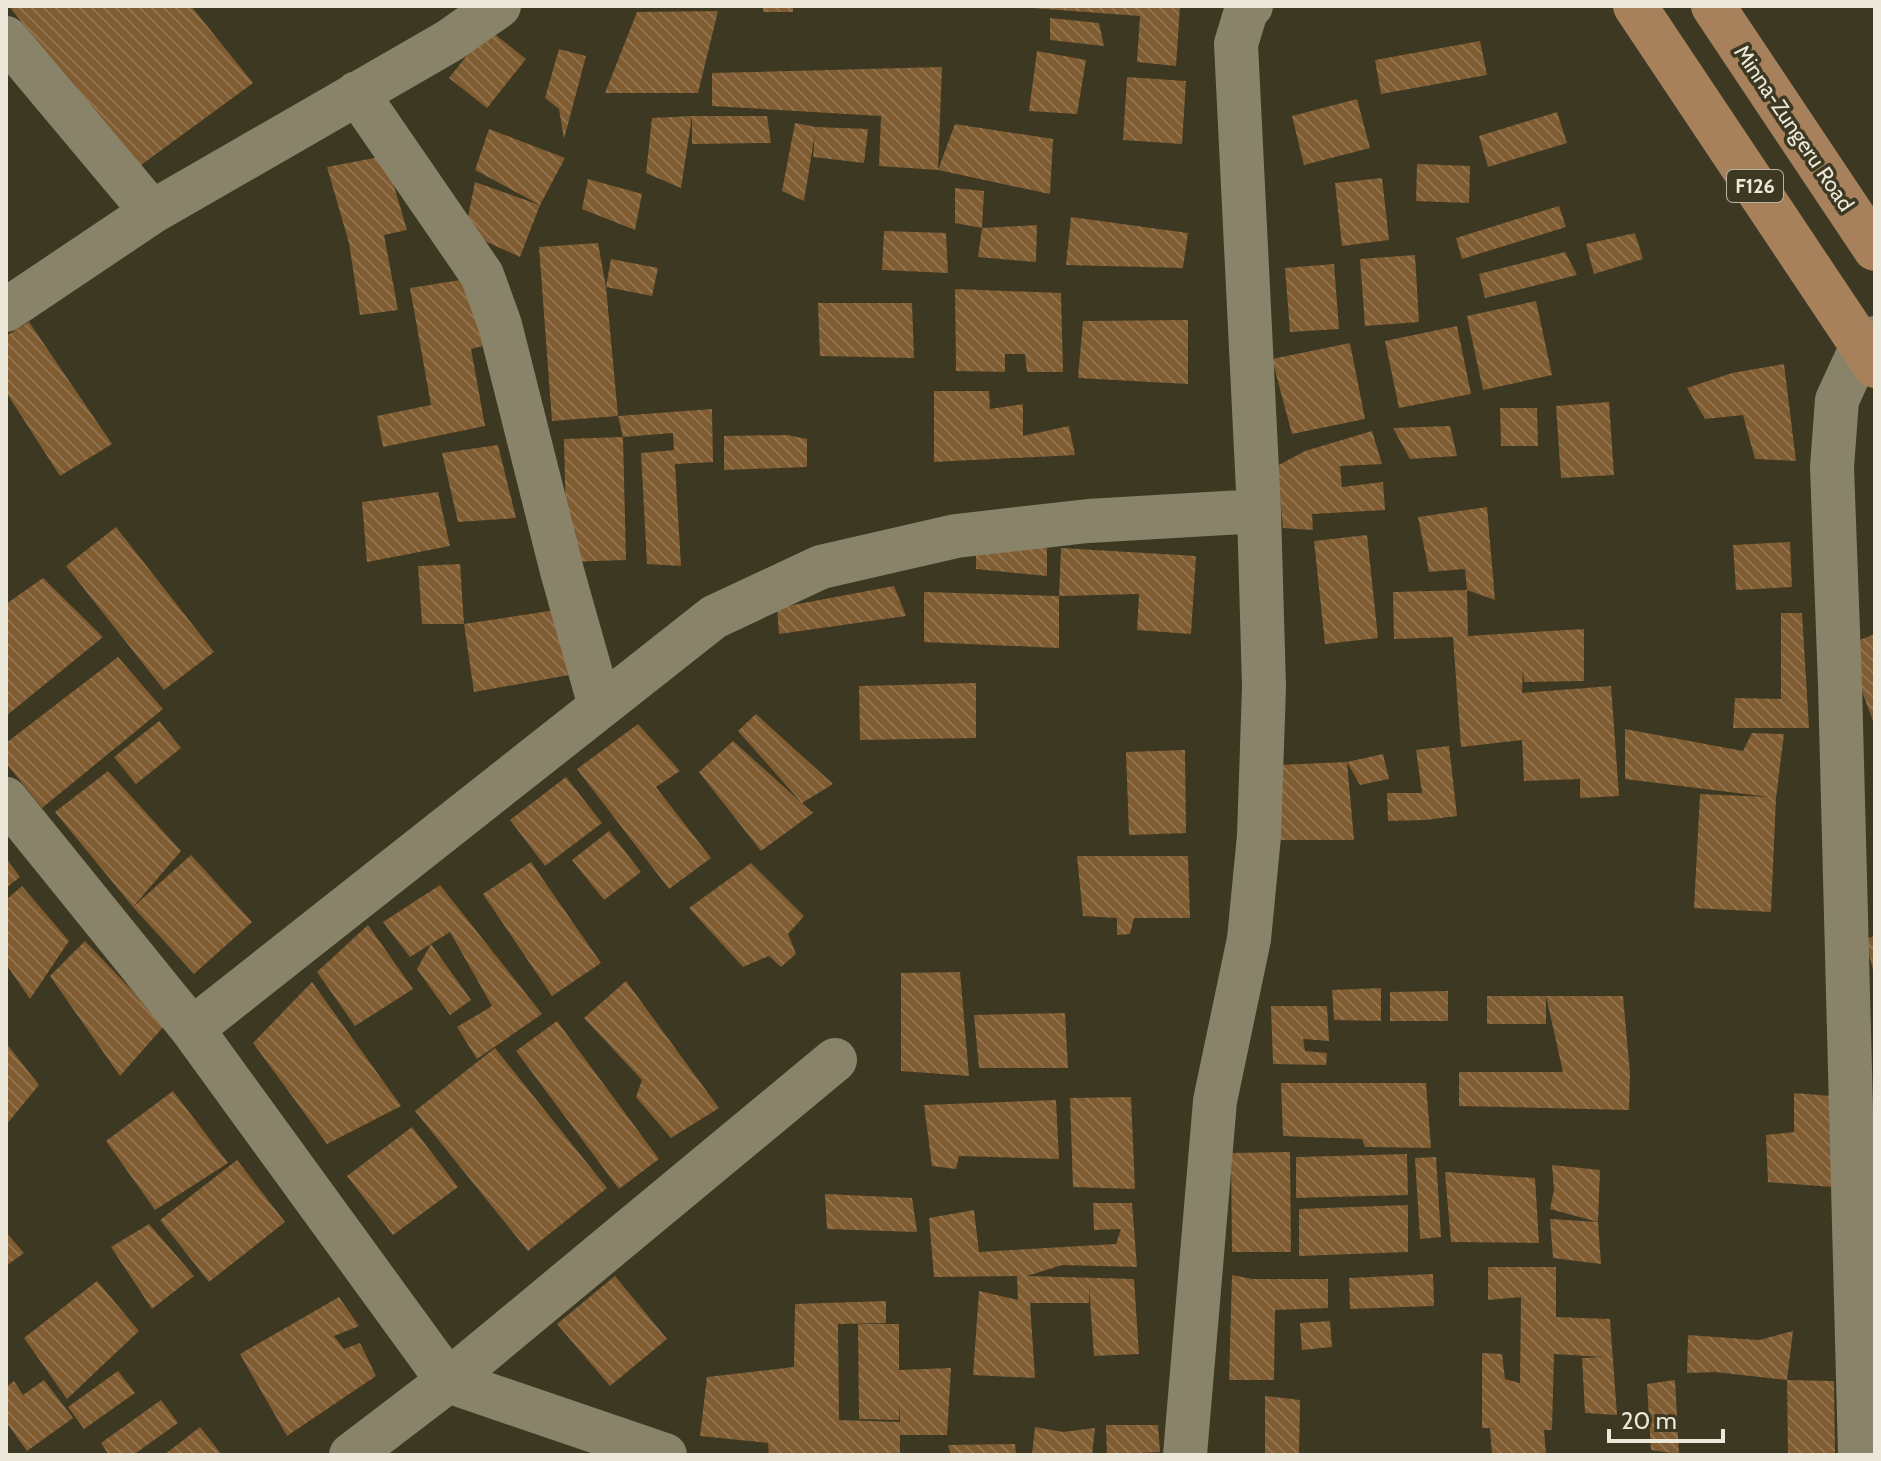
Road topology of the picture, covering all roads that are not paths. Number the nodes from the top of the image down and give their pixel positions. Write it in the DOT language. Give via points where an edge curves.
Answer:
graph roads {
  1 [pos="499,6"];
  2 [pos="1251,6"];
  3 [pos="1635,6"];
  4 [pos="1713,6"];
  5 [pos="6,38"];
  6 [pos="357,93"];
  7 [pos="152,212"];
  8 [pos="1875,249"];
  9 [pos="6,310"];
  10 [pos="1871,350"];
  11 [pos="1259,511"];
  12 [pos="600,706"];
  13 [pos="6,799"];
  14 [pos="192,1029"];
  15 [pos="835,1060"];
  16 [pos="448,1381"];
  17 [pos="351,1455"];
  18 [pos="665,1455"];
  19 [pos="1185,1455"];
  20 [pos="1860,1455"];
  1 -- 6 [label="street"];
  2 -- 11 [label="street" via="1236,44"];
  3 -- 10 [label="main road, F126"];
  4 -- 8 [label="main road, Minna-Zungeru Road / F126"];
  5 -- 7 [label="street"];
  6 -- 7 [label="street"];
  6 -- 12 [label="street" via="482,275 500,325"];
  7 -- 9 [label="street"];
  10 -- 20 [label="street" via="1837,400 1832,467"];
  11 -- 12 [label="street" via="1088,521 956,536 821,567 714,617"];
  11 -- 19 [label="street" via="1264,687 1259,836 1249,939 1215,1101"];
  12 -- 14 [label="street"];
  13 -- 14 [label="street"];
  14 -- 16 [label="street"];
  15 -- 16 [label="street"];
  16 -- 17 [label="street"];
  16 -- 18 [label="street"];
}
